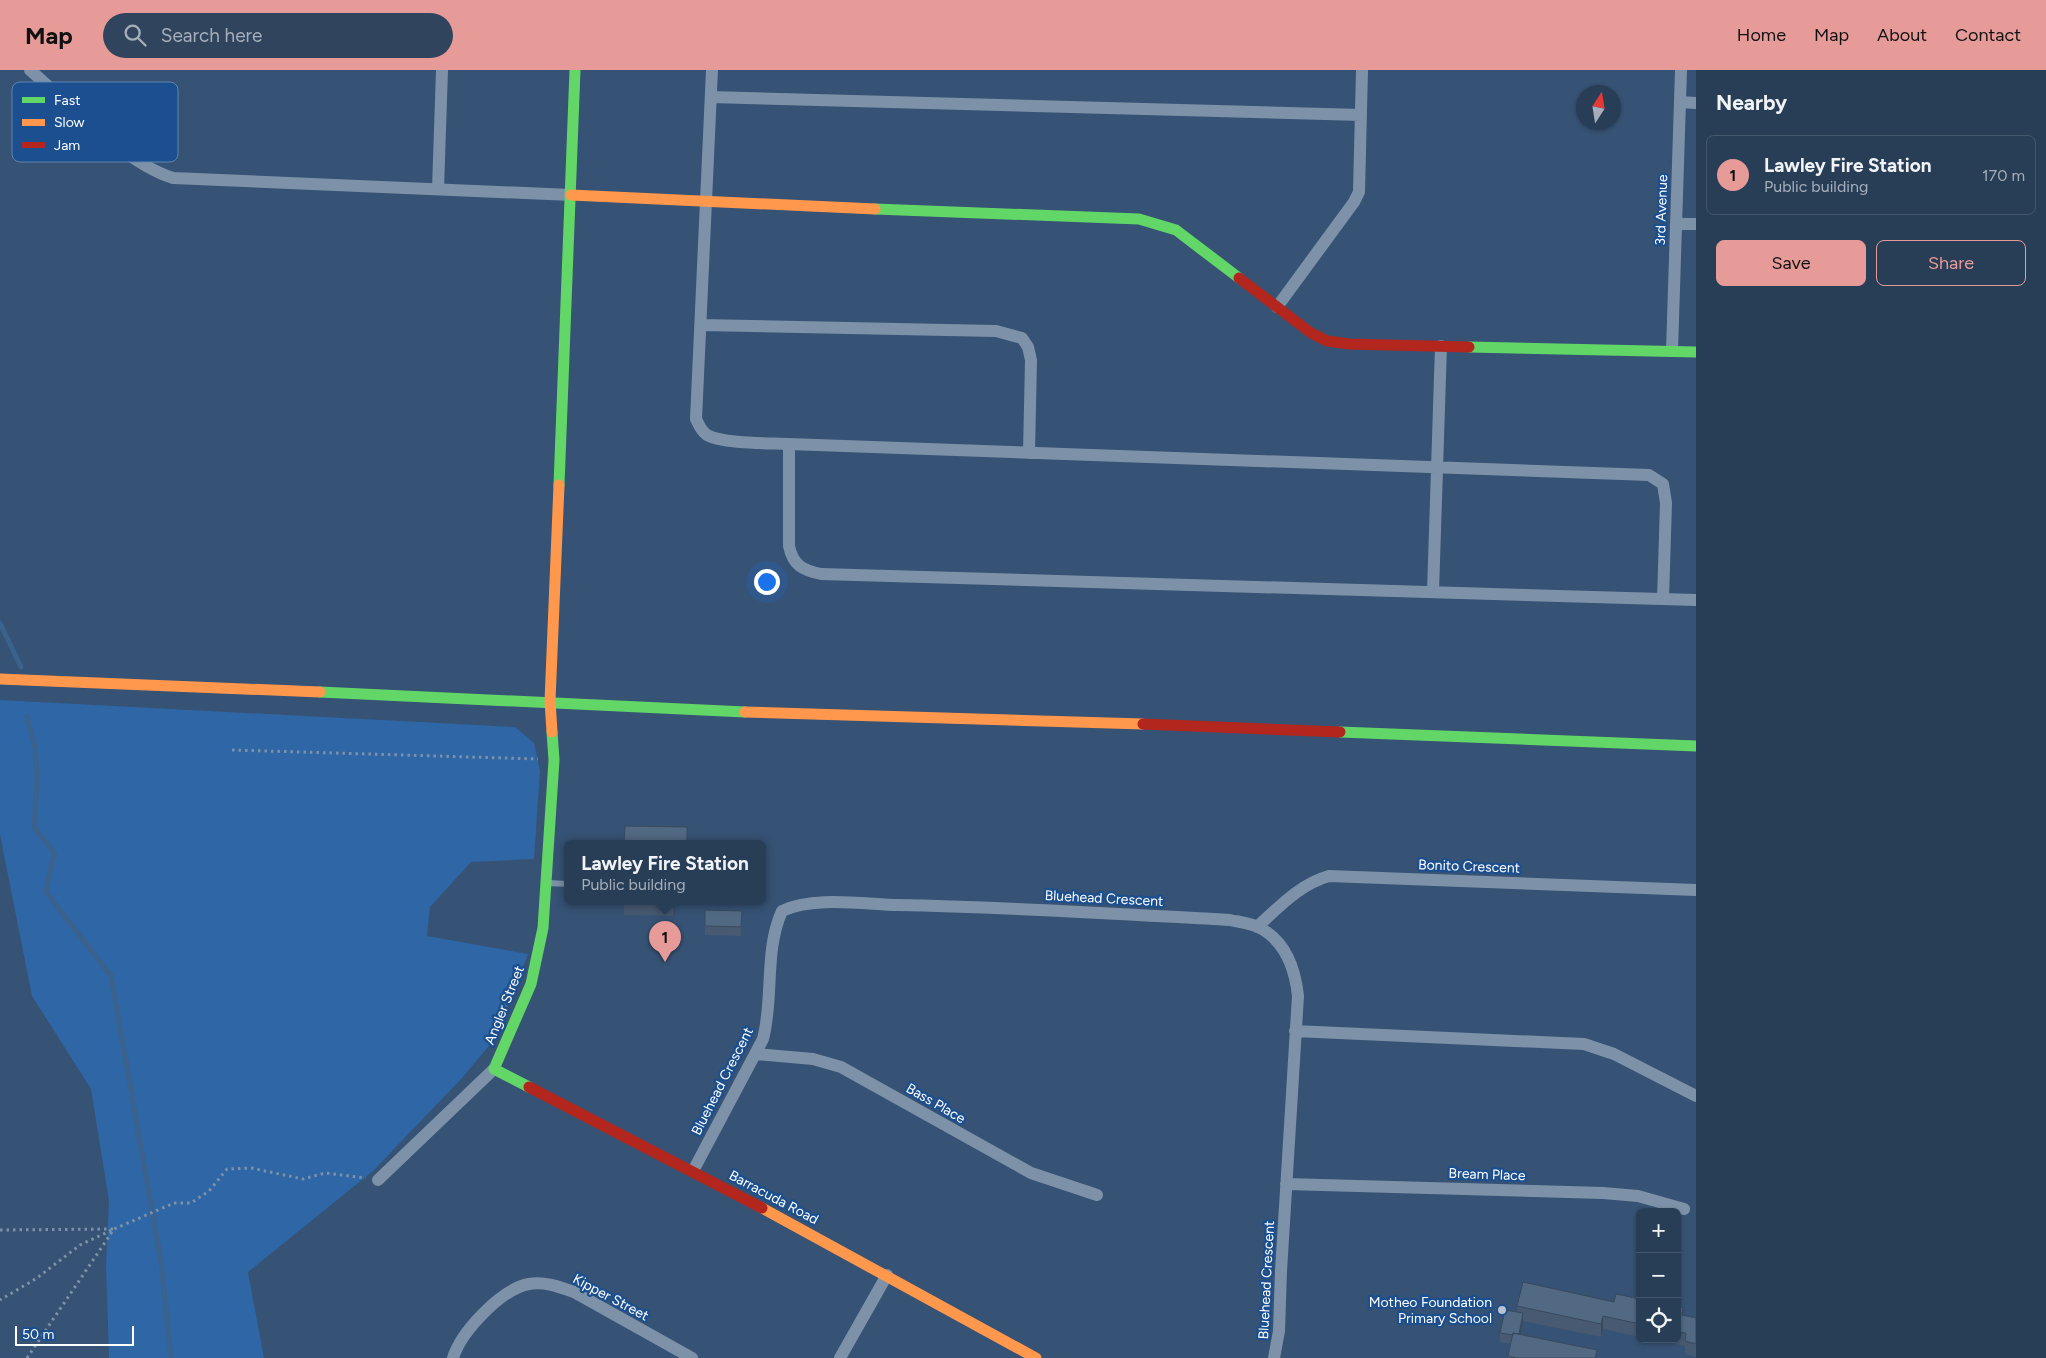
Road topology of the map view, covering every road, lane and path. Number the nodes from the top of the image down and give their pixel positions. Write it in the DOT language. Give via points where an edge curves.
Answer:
graph roads {
  1 [pos="30,70"];
  2 [pos="442,70"];
  3 [pos="575,70"];
  4 [pos="712,70"];
  5 [pos="1362,70"];
  6 [pos="1681,70"];
  7 [pos="44,82"];
  8 [pos="711,97"];
  9 [pos="1680,102"];
  10 [pos="1696,103"];
  11 [pos="1361,115"];
  12 [pos="140,162"];
  13 [pos="438,188"];
  14 [pos="571,195"];
  15 [pos="706,203"];
  16 [pos="1676,224"];
  17 [pos="1696,224"];
  18 [pos="1276,307"];
  19 [pos="701,325"];
  20 [pos="1441,346"];
  21 [pos="1672,351"];
  22 [pos="1696,352"];
  23 [pos="789,444"];
  24 [pos="1029,453"];
  25 [pos="1437,467"];
  26 [pos="1433,592"];
  27 [pos="1663,599"];
  28 [pos="1696,600"];
  29 [pos="0,679"];
  30 [pos="550,701"];
  31 [pos="1696,746"];
  32 [pos="232,750"];
  33 [pos="554,760"];
  34 [pos="546,882"];
  35 [pos="564,884"];
  36 [pos="1696,890"];
  37 [pos="1257,926"];
  38 [pos="1295,1031"];
  39 [pos="756,1054"];
  40 [pos="494,1069"];
  41 [pos="1696,1096"];
  42 [pos="693,1171"];
  43 [pos="378,1180"];
  44 [pos="1286,1184"];
  45 [pos="1098,1195"];
  46 [pos="1684,1209"];
  47 [pos="114,1229"];
  48 [pos="0,1230"];
  49 [pos="887,1275"];
  50 [pos="0,1300"];
  51 [pos="27,1358"];
  52 [pos="454,1358"];
  53 [pos="692,1358"];
  54 [pos="840,1358"];
  55 [pos="1036,1358"];
  56 [pos="1274,1358"];
  1 -- 7 [label="street"];
  2 -- 13 [label="street"];
  3 -- 14 [label="street, Angler Street"];
  4 -- 8 [label="street"];
  5 -- 11 [label="street"];
  6 -- 9 [label="street, 3rd Avenue"];
  8 -- 11 [label="street"];
  8 -- 15 [label="street"];
  9 -- 10 [label="street"];
  9 -- 16 [label="street, 3rd Avenue"];
  11 -- 18 [label="street" via="1359,192"];
  12 -- 13 [label="street" via="173,178"];
  13 -- 14 [label="street"];
  14 -- 15 [label="street"];
  14 -- 30 [label="street, Angler Street"];
  15 -- 18 [label="street" via="1139,220 1176,230"];
  15 -- 19 [label="street"];
  16 -- 17 [label="street"];
  16 -- 21 [label="street, 3rd Avenue"];
  18 -- 20 [label="street" via="1326,341"];
  19 -- 23 [label="street" via="696,419 702,430 721,438"];
  19 -- 24 [label="street" via="996,332 1022,338 1031,360"];
  20 -- 21 [label="street"];
  20 -- 25 [label="street"];
  21 -- 22 [label="street"];
  23 -- 24 [label="street"];
  23 -- 26 [label="street" via="789,546 792,559 814,572 842,576"];
  24 -- 25 [label="street"];
  25 -- 26 [label="street"];
  25 -- 27 [label="street" via="1649,475 1663,484 1666,503"];
  26 -- 27 [label="street"];
  27 -- 28 [label="street"];
  29 -- 30 [label="street"];
  30 -- 31 [label="street" via="695,710"];
  30 -- 33 [label="street, Angler Street"];
  32 -- 33 [label="path"];
  33 -- 34 [label="street, Angler Street"];
  34 -- 35 [label="lane"];
  34 -- 40 [label="street, Angler Street" via="544,928 531,984"];
  36 -- 37 [label="street, Bonito Crescent" via="1329,876 1298,891"];
  37 -- 38 [label="street, Bluehead Crescent" via="1276,941 1289,958 1296,975"];
  37 -- 39 [label="street, Bluehead Crescent" via="1230,920 984,906 793,905 782,911 775,926 768,1021"];
  38 -- 41 [label="street" via="1584,1044 1609,1052"];
  38 -- 44 [label="street, Bluehead Crescent"];
  39 -- 42 [label="street, Bluehead Crescent"];
  39 -- 45 [label="street, Bass Place" via="813,1059 841,1066 1030,1173"];
  40 -- 42 [label="street, Barracuda Road"];
  40 -- 43 [label="street, Angler Street"];
  42 -- 49 [label="street, Barracuda Road"];
  43 -- 47 [label="path" via="325,1173 302,1179 251,1168 227,1169 209,1191 191,1204 174,1203"];
  44 -- 46 [label="street, Bream Place" via="1603,1192 1638,1196"];
  44 -- 56 [label="street, Bluehead Crescent" via="1279,1331"];
  47 -- 48 [label="path"];
  47 -- 50 [label="path" via="80,1245 37,1278"];
  47 -- 51 [label="path"];
  49 -- 54 [label="street"];
  49 -- 55 [label="street, Barracuda Road"];
  52 -- 53 [label="street, Kipper Street" via="462,1336 489,1308 519,1287 538,1284 574,1292"];
}
